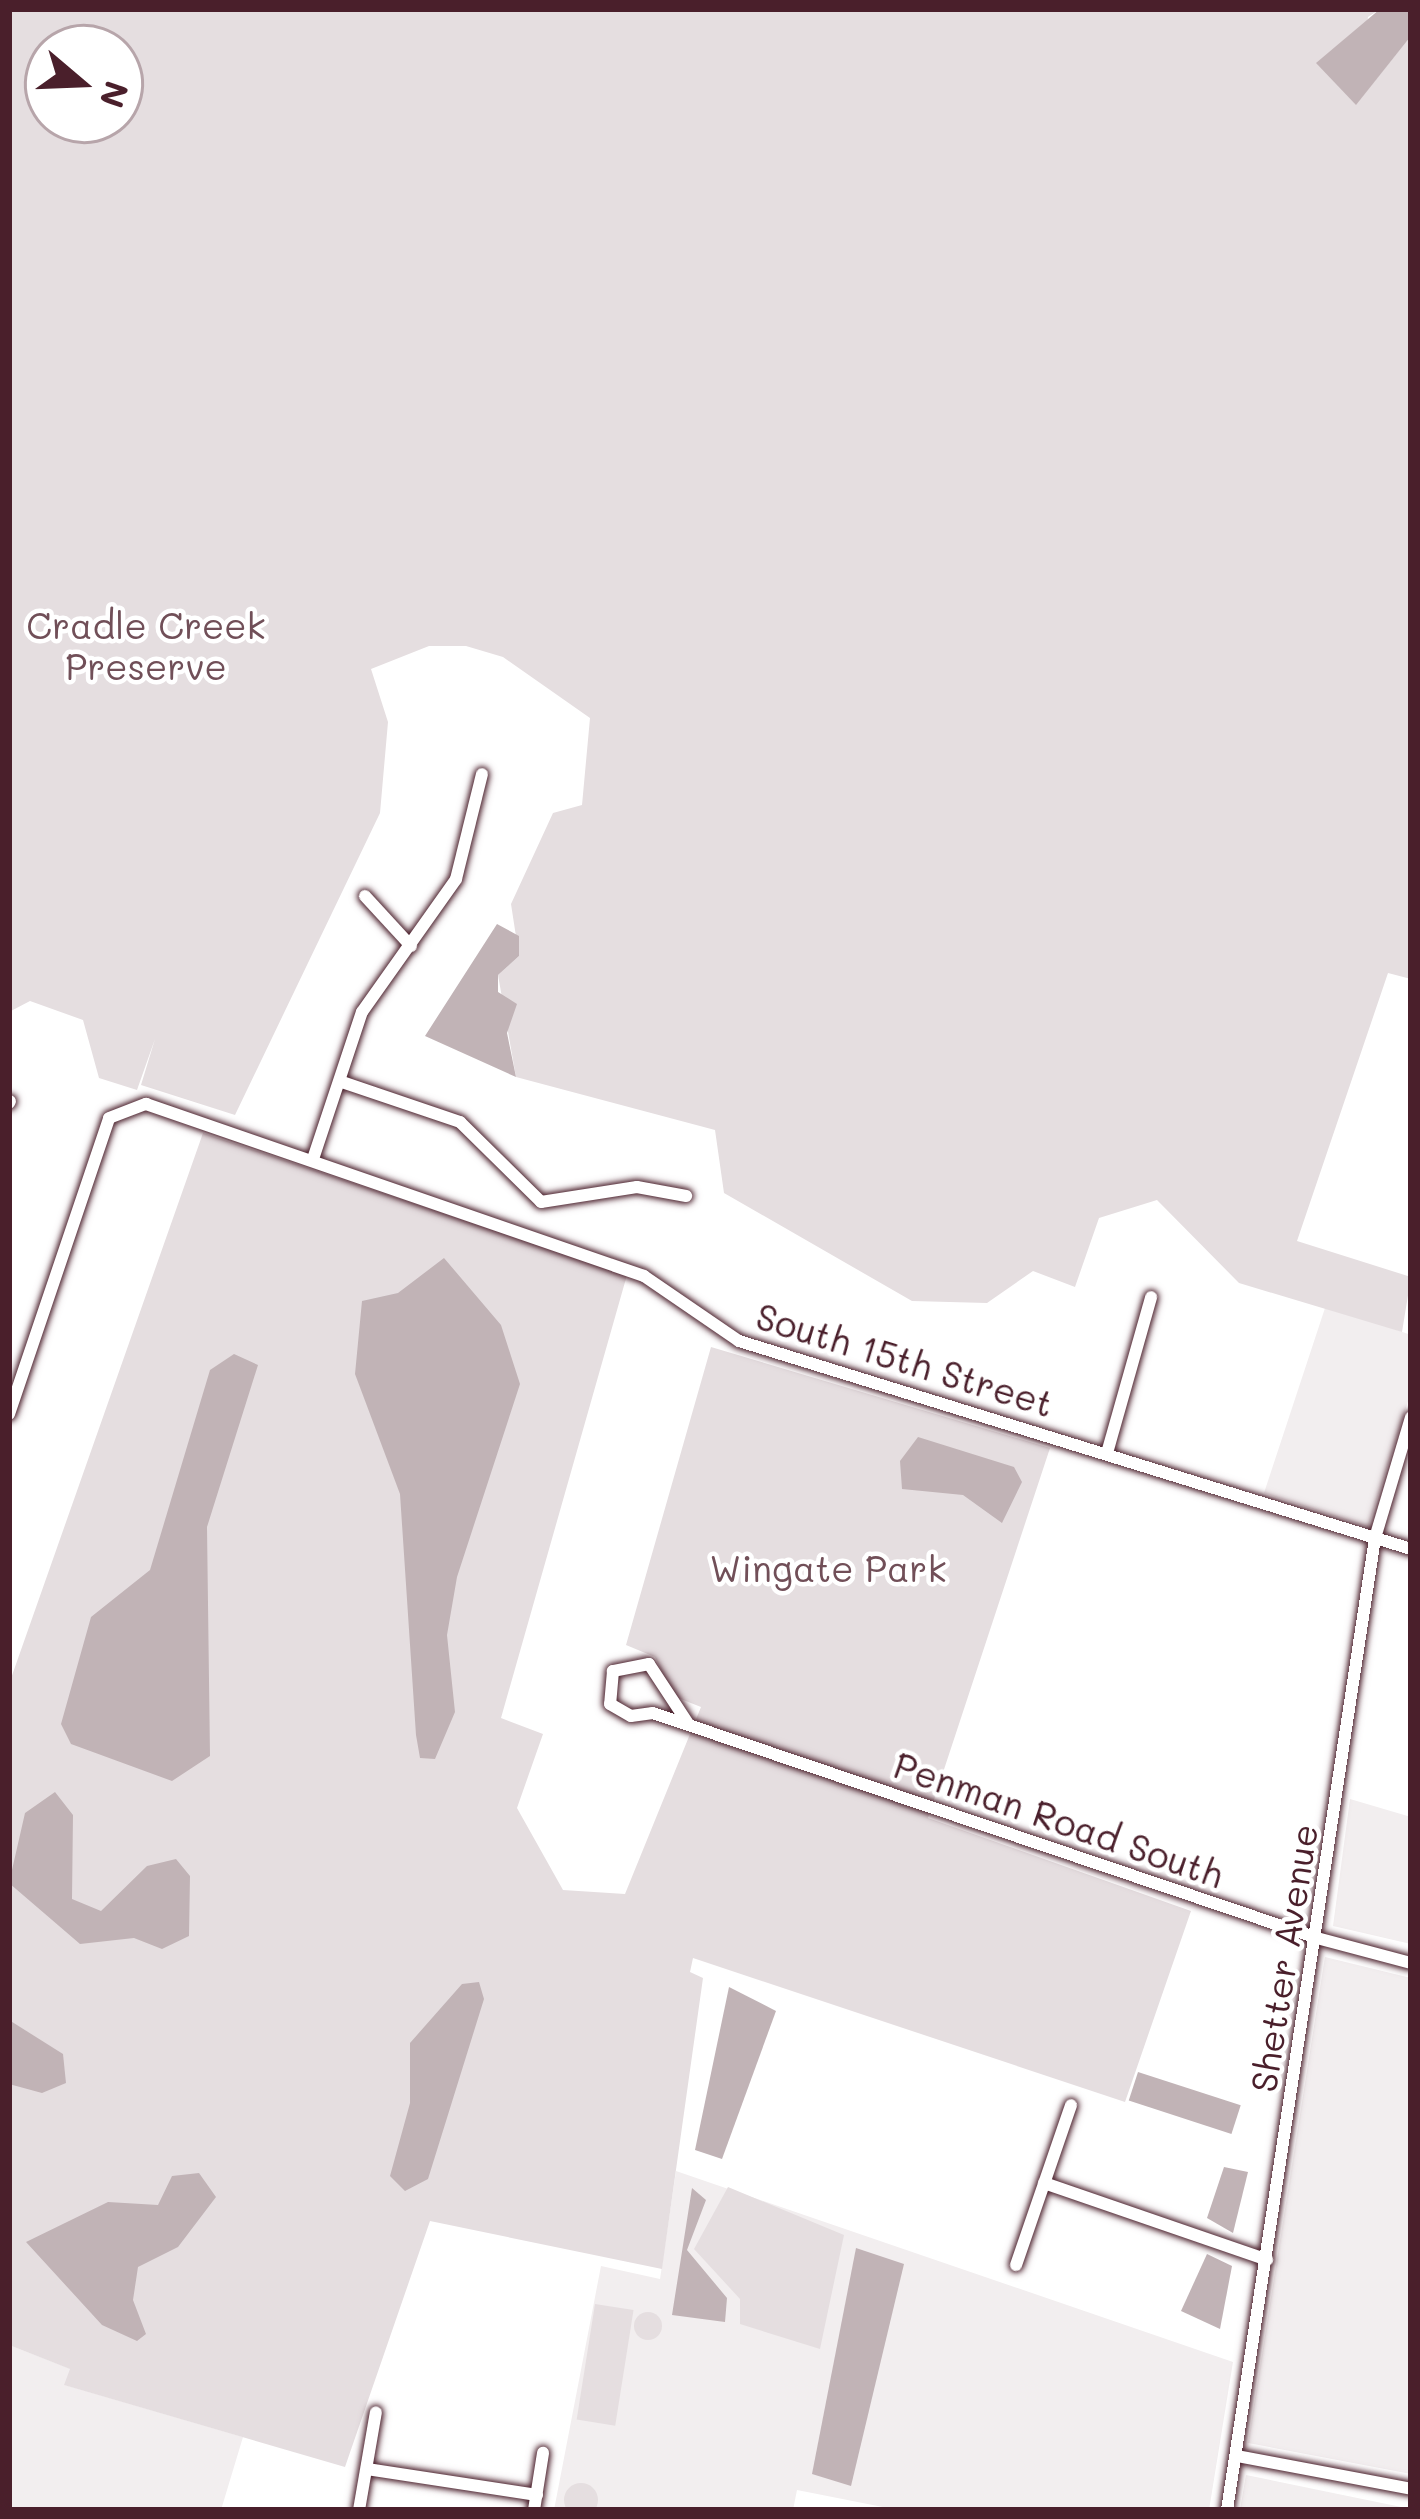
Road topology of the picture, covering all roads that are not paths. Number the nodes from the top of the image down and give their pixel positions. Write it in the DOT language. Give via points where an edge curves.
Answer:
graph roads {
  1 [pos="482,774"];
  2 [pos="364,896"];
  3 [pos="411,946"];
  4 [pos="342,1082"];
  5 [pos="314,1159"];
  6 [pos="686,1196"];
  7 [pos="1151,1298"];
  8 [pos="9,1414"];
  9 [pos="1411,1417"];
  10 [pos="1107,1453"];
  11 [pos="1376,1538"];
  12 [pos="1411,1550"];
  13 [pos="662,1693"];
  14 [pos="641,1715"];
  15 [pos="689,1726"];
  16 [pos="1317,1938"];
  17 [pos="1411,1963"];
  18 [pos="1071,2105"];
  19 [pos="1044,2183"];
  20 [pos="1267,2260"];
  21 [pos="1016,2265"];
  22 [pos="376,2412"];
  23 [pos="543,2453"];
  24 [pos="1237,2456"];
  25 [pos="367,2469"];
  26 [pos="1411,2489"];
  27 [pos="536,2503"];
  28 [pos="359,2510"];
  29 [pos="1227,2510"];
  1 -- 3 [label="street" via="456,879"];
  2 -- 3 [label="street"];
  3 -- 4 [label="street" via="362,1012"];
  4 -- 5 [label="street"];
  4 -- 6 [label="street" via="460,1122 541,1202 637,1187"];
  5 -- 8 [label="street, South 15th Street" via="124,1106 109,1118"];
  5 -- 10 [label="street, South 15th Street" via="644,1276 739,1341"];
  7 -- 10 [label="street"];
  9 -- 11 [label="street, Shetter Avenue"];
  10 -- 11 [label="street, South 15th Street"];
  11 -- 12 [label="street, South 15th Street"];
  11 -- 16 [label="street, Shetter Avenue"];
  13 -- 14 [label="street"];
  13 -- 14 [label="street" via="649,1664 613,1671 610,1704"];
  13 -- 15 [label="street"];
  14 -- 15 [label="street, Penman Road South"];
  15 -- 16 [label="street, Penman Road South"];
  16 -- 17 [label="street, Penman Road South"];
  16 -- 20 [label="street, Shetter Avenue"];
  18 -- 19 [label="street"];
  19 -- 20 [label="street"];
  19 -- 21 [label="street"];
  20 -- 24 [label="street, Shetter Avenue"];
  22 -- 25 [label="street"];
  23 -- 27 [label="street"];
  24 -- 26 [label="street"];
  24 -- 29 [label="street, Shetter Avenue"];
  25 -- 27 [label="street"];
  25 -- 28 [label="street"];
}
